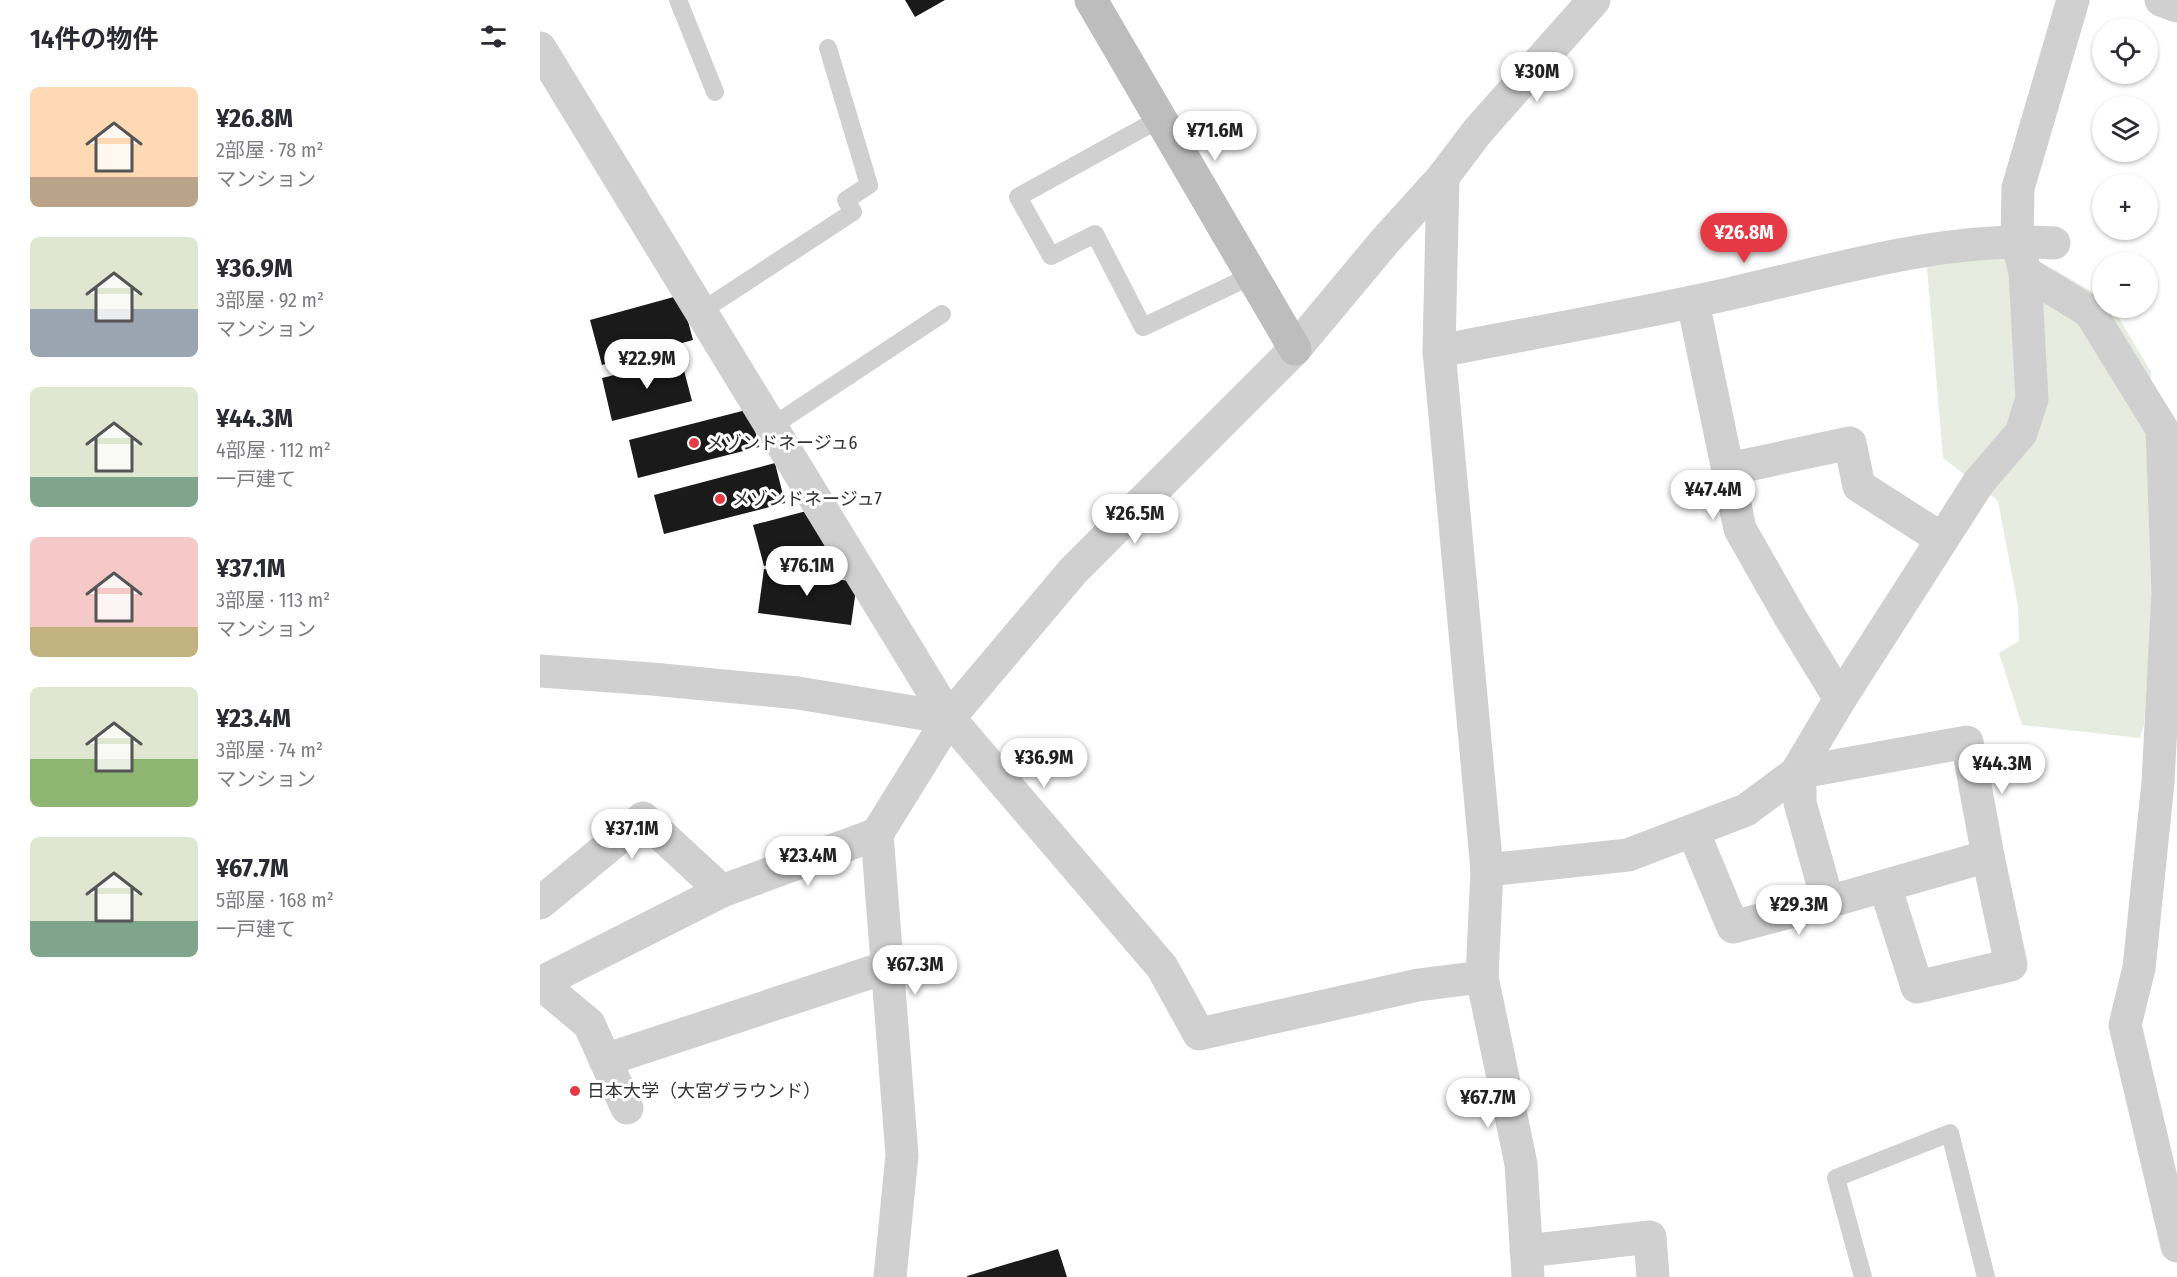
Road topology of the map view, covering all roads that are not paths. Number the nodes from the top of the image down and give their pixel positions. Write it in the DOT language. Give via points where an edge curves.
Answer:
graph roads {
  1 [pos="678,0"];
  2 [pos="1091,0"];
  3 [pos="1594,0"];
  4 [pos="2073,0"];
  5 [pos="2161,0"];
  6 [pos="2177,6"];
  7 [pos="540,48"];
  8 [pos="828,48"];
  9 [pos="715,92"];
  10 [pos="1161,118"];
  11 [pos="1443,177"];
  12 [pos="2017,241"];
  13 [pos="2054,243"];
  14 [pos="2025,272"];
  15 [pos="1251,276"];
  16 [pos="1693,302"];
  17 [pos="700,312"];
  18 [pos="942,314"];
  19 [pos="1295,349"];
  20 [pos="1439,351"];
  21 [pos="771,427"];
  22 [pos="2169,428"];
  23 [pos="1729,469"];
  24 [pos="1942,539"];
  25 [pos="540,671"];
  26 [pos="1840,699"];
  27 [pos="949,718"];
  28 [pos="1796,773"];
  29 [pos="2167,783"];
  30 [pos="1693,831"];
  31 [pos="877,834"];
  32 [pos="1988,856"];
  33 [pos="1487,870"];
  34 [pos="1885,886"];
  35 [pos="722,891"];
  36 [pos="1828,902"];
  37 [pos="540,903"];
  38 [pos="887,968"];
  39 [pos="1482,977"];
  40 [pos="605,1060"];
  41 [pos="627,1108"];
  42 [pos="2177,1246"];
  43 [pos="1527,1264"];
  44 [pos="890,1277"];
  45 [pos="1653,1277"];
  46 [pos="1863,1277"];
  47 [pos="1986,1277"];
  1 -- 9 [label="lane"];
  2 -- 10 [label="street"];
  3 -- 11 [label="street" via="1477,132"];
  4 -- 12 [label="street" via="2018,188"];
  5 -- 6 [label="street"];
  7 -- 17 [label="street"];
  8 -- 17 [label="lane" via="869,185 846,200 854,212"];
  10 -- 15 [label="street"];
  10 -- 15 [label="lane" via="1018,197 1051,256 1095,234 1143,327"];
  11 -- 19 [label="street"];
  11 -- 20 [label="street"];
  12 -- 13 [label="street"];
  12 -- 14 [label="street"];
  12 -- 16 [label="street" via="1928,249"];
  14 -- 22 [label="street" via="2090,312"];
  14 -- 24 [label="street" via="2032,399 2021,433 1979,482"];
  15 -- 19 [label="street"];
  16 -- 20 [label="street"];
  16 -- 23 [label="street"];
  17 -- 21 [label="street"];
  18 -- 21 [label="lane"];
  19 -- 27 [label="street" via="1073,571"];
  20 -- 33 [label="street"];
  21 -- 27 [label="street"];
  22 -- 29 [label="street"];
  23 -- 24 [label="street" via="1850,443 1859,486"];
  23 -- 26 [label="street" via="1740,529"];
  24 -- 26 [label="street"];
  25 -- 27 [label="street" via="798,693"];
  26 -- 28 [label="street"];
  27 -- 31 [label="street"];
  27 -- 39 [label="street" via="1162,966 1199,1034 1418,985"];
  28 -- 30 [label="street" via="1746,810"];
  28 -- 32 [label="street" via="1967,742"];
  28 -- 36 [label="street" via="1800,774 1800,803"];
  29 -- 42 [label="street" via="2139,968 2125,1025"];
  30 -- 33 [label="street" via="1628,855"];
  30 -- 36 [label="street" via="1733,927"];
  31 -- 35 [label="street"];
  31 -- 38 [label="street"];
  32 -- 34 [label="street"];
  32 -- 34 [label="street" via="2011,965 1917,987"];
  33 -- 39 [label="street"];
  34 -- 36 [label="street"];
  35 -- 37 [label="street" via="643,818"];
  35 -- 40 [label="street" via="550,978 548,989 589,1024"];
  38 -- 40 [label="street"];
  38 -- 44 [label="street" via="902,1155"];
  39 -- 43 [label="street" via="1521,1164"];
  40 -- 41 [label="street"];
  43 -- 45 [label="street" via="1650,1237"];
  46 -- 47 [label="lane" via="1836,1178 1950,1133"];
}
